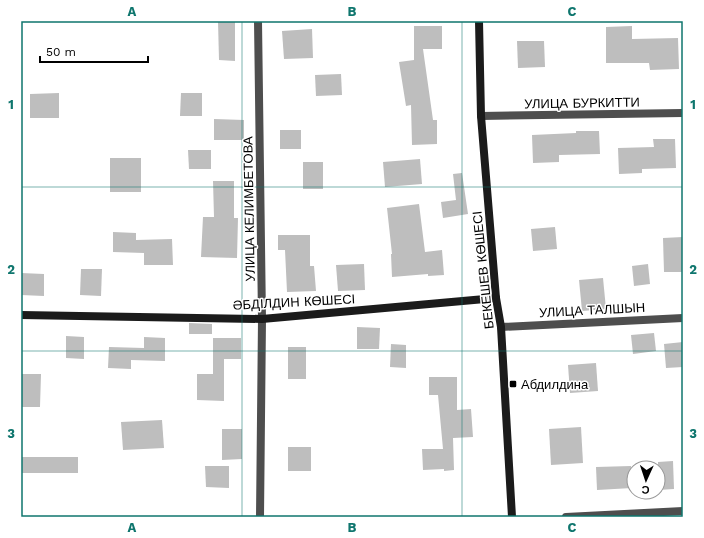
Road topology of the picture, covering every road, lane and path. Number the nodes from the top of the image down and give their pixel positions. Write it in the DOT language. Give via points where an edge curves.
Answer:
graph roads {
  1 [pos="258,21"];
  2 [pos="479,21"];
  3 [pos="683,113"];
  4 [pos="481,116"];
  5 [pos="496,298"];
  6 [pos="21,315"];
  7 [pos="262,318"];
  8 [pos="683,318"];
  9 [pos="501,327"];
  10 [pos="683,511"];
  11 [pos="260,517"];
  12 [pos="512,517"];
  13 [pos="566,517"];
  1 -- 7 [label="street, УЛИЦА КЕЛИМБЕТОВА"];
  2 -- 4 [label="main road, БЕКЕШЕВ КӨШЕСІ"];
  3 -- 4 [label="street, УЛИЦА БУРКИТТИ"];
  4 -- 5 [label="main road, БЕКЕШЕВ КӨШЕСІ"];
  5 -- 7 [label="main road, ӘБДІЛДИН КӨШЕСІ"];
  5 -- 9 [label="main road, БЕКЕШЕВ КӨШЕСІ"];
  6 -- 7 [label="main road, ӘБДІЛДИН КӨШЕСІ"];
  7 -- 11 [label="street, УЛИЦА КЕЛИМБЕТОВА"];
  8 -- 9 [label="street, УЛИЦА ТАЛШЫН"];
  9 -- 12 [label="main road, БЕКЕШЕВ КӨШЕСІ"];
  10 -- 13 [label="street"];
}
